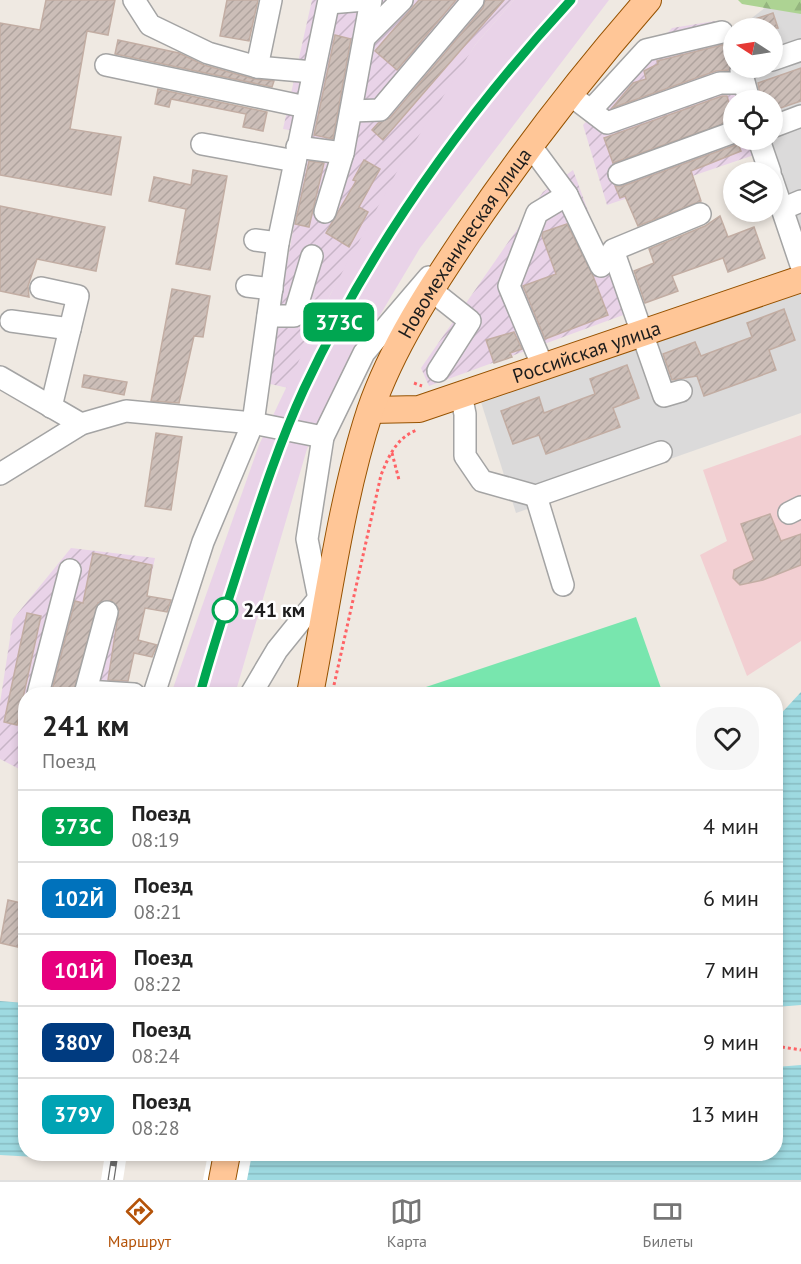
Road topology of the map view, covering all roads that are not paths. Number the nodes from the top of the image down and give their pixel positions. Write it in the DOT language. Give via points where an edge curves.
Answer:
graph roads {
  1 [pos="134,0"];
  2 [pos="272,0"];
  3 [pos="365,0"];
  4 [pos="371,0"];
  5 [pos="402,0"];
  6 [pos="473,0"];
  7 [pos="648,0"];
  8 [pos="329,2"];
  9 [pos="722,32"];
  10 [pos="365,37"];
  11 [pos="801,50"];
  12 [pos="783,56"];
  13 [pos="106,65"];
  14 [pos="257,67"];
  15 [pos="313,72"];
  16 [pos="748,84"];
  17 [pos="569,94"];
  18 [pos="306,107"];
  19 [pos="591,110"];
  20 [pos="351,111"];
  21 [pos="801,116"];
  22 [pos="783,123"];
  23 [pos="723,136"];
  24 [pos="202,144"];
  25 [pos="530,144"];
  26 [pos="344,153"];
  27 [pos="296,154"];
  28 [pos="619,174"];
  29 [pos="567,195"];
  30 [pos="792,205"];
  31 [pos="325,212"];
  32 [pos="699,214"];
  33 [pos="474,224"];
  34 [pos="255,240"];
  35 [pos="279,243"];
  36 [pos="312,256"];
  37 [pos="801,265"];
  38 [pos="601,266"];
  39 [pos="801,279"];
  40 [pos="247,286"];
  41 [pos="41,288"];
  42 [pos="272,289"];
  43 [pos="431,290"];
  44 [pos="268,316"];
  45 [pos="11,321"];
  46 [pos="70,328"];
  47 [pos="642,335"];
  48 [pos="543,368"];
  49 [pos="438,371"];
  50 [pos="0,377"];
  51 [pos="681,391"];
  52 [pos="461,395"];
  53 [pos="51,407"];
  54 [pos="371,410"];
  55 [pos="253,423"];
  56 [pos="81,424"];
  57 [pos="323,437"];
  58 [pos="661,452"];
  59 [pos="0,474"];
  60 [pos="536,496"];
  61 [pos="70,570"];
  62 [pos="563,585"];
  63 [pos="319,598"];
  64 [pos="107,612"];
  65 [pos="324,624"];
  66 [pos="40,687"];
  67 [pos="87,687"];
  68 [pos="156,687"];
  69 [pos="255,687"];
  70 [pos="311,687"];
  71 [pos="226,1161"];
  72 [pos="222,1180"];
  1 -- 14 [label="lane" via="150,25 208,53"];
  2 -- 14 [label="lane"];
  3 -- 8 [label="lane"];
  4 -- 10 [label="lane"];
  5 -- 10 [label="lane"];
  6 -- 20 [label="lane" via="380,110"];
  7 -- 17 [label="main road, Новомеханическая улица"];
  8 -- 15 [label="lane"];
  9 -- 19 [label="lane" via="646,50"];
  10 -- 20 [label="lane"];
  11 -- 12 [label="lane"];
  13 -- 18 [label="lane"];
  14 -- 15 [label="lane"];
  15 -- 18 [label="lane"];
  16 -- 19 [label="lane" via="720,83 607,123"];
  17 -- 19 [label="lane"];
  17 -- 25 [label="main road, Новомеханическая улица"];
  18 -- 27 [label="lane"];
  20 -- 26 [label="lane"];
  21 -- 22 [label="lane"];
  23 -- 28 [label="lane"];
  24 -- 27 [label="lane"];
  25 -- 29 [label="lane"];
  25 -- 33 [label="main road, Новомеханическая улица"];
  26 -- 27 [label="lane"];
  26 -- 31 [label="lane"];
  27 -- 35 [label="lane"];
  29 -- 38 [label="lane"];
  29 -- 48 [label="lane" via="537,213 509,286"];
  30 -- 37 [label="lane"];
  32 -- 47 [label="lane" via="614,250"];
  33 -- 43 [label="main road, Новомеханическая улица"];
  33 -- 57 [label="lane" via="364,352"];
  34 -- 35 [label="lane"];
  35 -- 42 [label="lane"];
  36 -- 44 [label="lane" via="294,316"];
  39 -- 47 [label="main road, Российская улица"];
  40 -- 42 [label="lane"];
  41 -- 46 [label="lane" via="78,296"];
  42 -- 44 [label="lane"];
  43 -- 49 [label="lane" via="470,321"];
  43 -- 54 [label="main road, Новомеханическая улица" via="388,368"];
  44 -- 55 [label="lane"];
  45 -- 46 [label="lane"];
  46 -- 53 [label="lane"];
  47 -- 48 [label="main road, Российская улица"];
  47 -- 51 [label="lane" via="664,396"];
  48 -- 52 [label="main road, Российская улица"];
  50 -- 53 [label="lane"];
  52 -- 54 [label="main road, Российская улица" via="419,409"];
  52 -- 60 [label="lane" via="465,456 482,481"];
  53 -- 56 [label="lane"];
  54 -- 65 [label="main road, Новомеханическая улица" via="355,465"];
  55 -- 56 [label="lane" via="126,411"];
  55 -- 57 [label="lane"];
  55 -- 68 [label="lane" via="203,542"];
  56 -- 59 [label="lane"];
  57 -- 63 [label="lane" via="307,539"];
  58 -- 60 [label="lane"];
  60 -- 62 [label="lane"];
  61 -- 66 [label="lane"];
  63 -- 65 [label="lane"];
  63 -- 69 [label="lane" via="277,650"];
  64 -- 67 [label="lane"];
  65 -- 70 [label="main road, Новомеханическая улица"];
  71 -- 72 [label="main road"];
}
